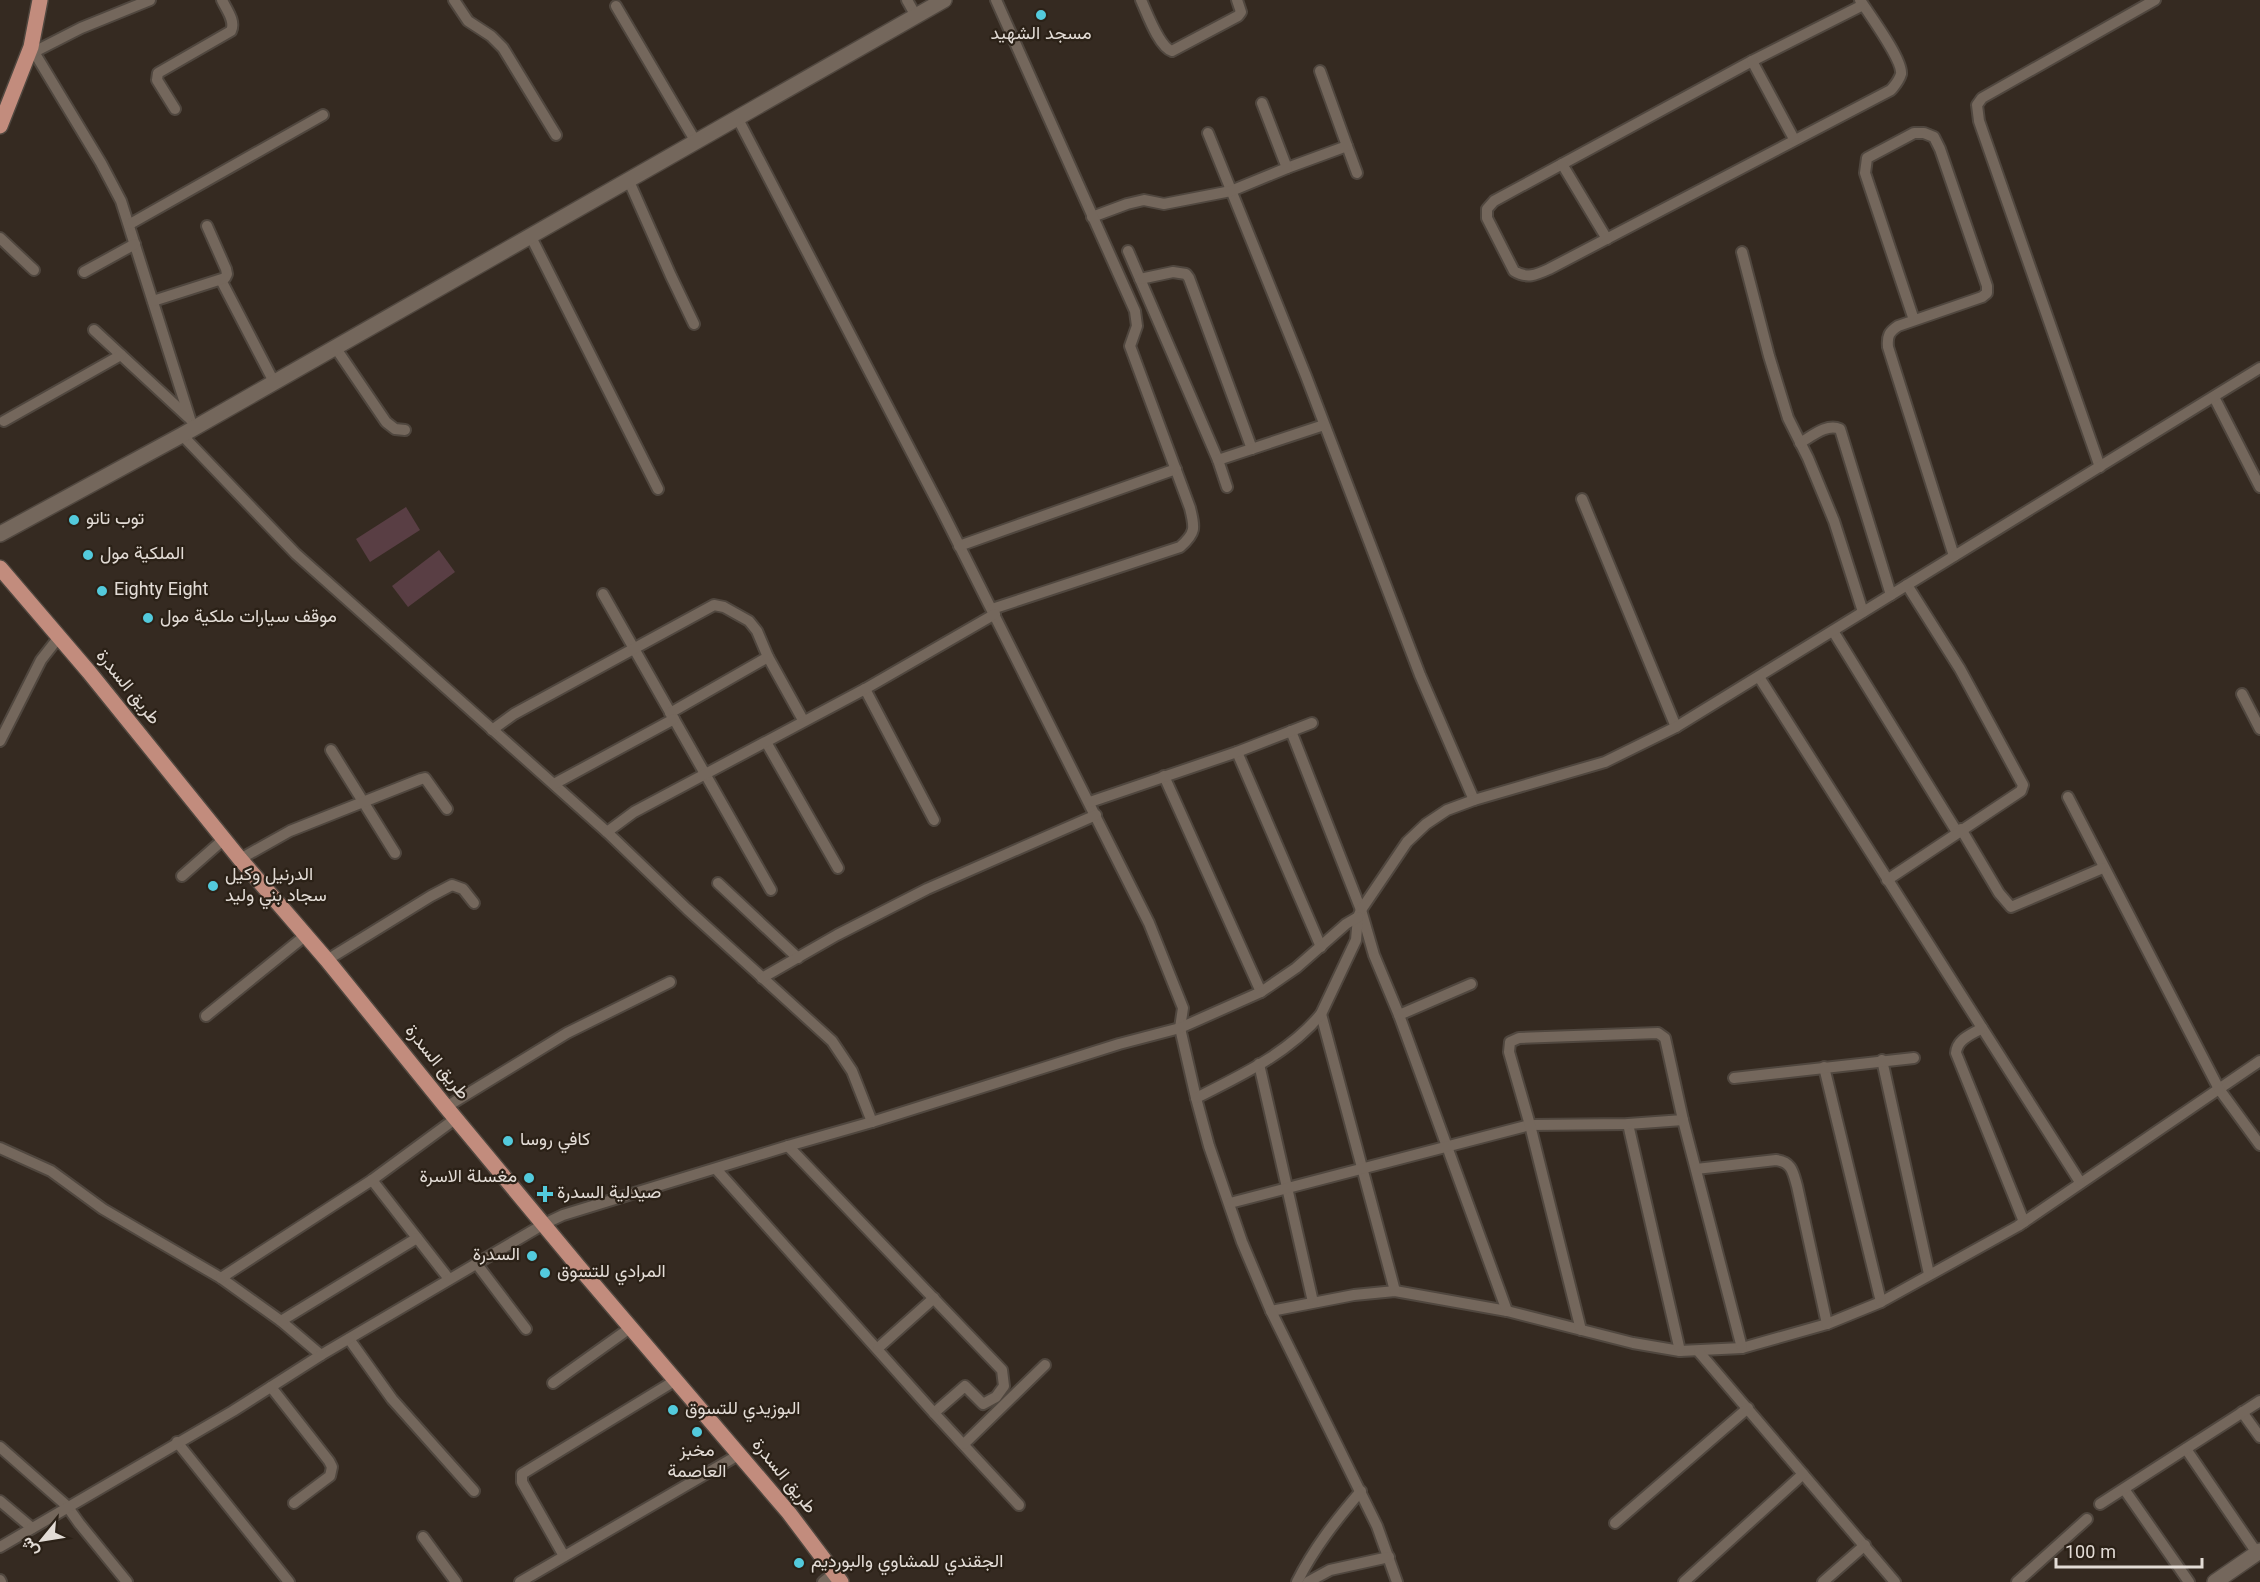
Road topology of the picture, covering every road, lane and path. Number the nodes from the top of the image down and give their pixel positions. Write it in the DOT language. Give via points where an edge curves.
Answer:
graph roads {
  1 [pos="40,0"];
  2 [pos="150,0"];
  3 [pos="222,0"];
  4 [pos="454,0"];
  5 [pos="907,0"];
  6 [pos="944,0"];
  7 [pos="996,0"];
  8 [pos="1141,0"];
  9 [pos="1237,0"];
  10 [pos="2155,0"];
  11 [pos="1862,3"];
  12 [pos="616,6"];
  13 [pos="916,16"];
  14 [pos="33,50"];
  15 [pos="1752,62"];
  16 [pos="1320,71"];
  17 [pos="1262,103"];
  18 [pos="176,109"];
  19 [pos="323,115"];
  20 [pos="738,119"];
  21 [pos="0,126"];
  22 [pos="1208,133"];
  23 [pos="556,135"];
  24 [pos="1794,140"];
  25 [pos="696,142"];
  26 [pos="1347,146"];
  27 [pos="1562,164"];
  28 [pos="1287,168"];
  29 [pos="1357,173"];
  30 [pos="628,179"];
  31 [pos="1231,191"];
  32 [pos="1092,217"];
  33 [pos="130,224"];
  34 [pos="207,226"];
  35 [pos="530,236"];
  36 [pos="0,238"];
  37 [pos="1606,239"];
  38 [pos="135,244"];
  39 [pos="1128,251"];
  40 [pos="1742,252"];
  41 [pos="34,270"];
  42 [pos="84,272"];
  43 [pos="1140,279"];
  44 [pos="221,280"];
  45 [pos="153,301"];
  46 [pos="1914,320"];
  47 [pos="694,324"];
  48 [pos="94,330"];
  49 [pos="335,347"];
  50 [pos="121,355"];
  51 [pos="2260,368"];
  52 [pos="274,382"];
  53 [pos="2214,397"];
  54 [pos="4,421"];
  55 [pos="193,423"];
  56 [pos="1324,425"];
  57 [pos="405,430"];
  58 [pos="182,435"];
  59 [pos="1800,443"];
  60 [pos="1252,449"];
  61 [pos="1218,460"];
  62 [pos="2100,467"];
  63 [pos="1176,469"];
  64 [pos="1227,487"];
  65 [pos="2260,488"];
  66 [pos="658,489"];
  67 [pos="1582,499"];
  68 [pos="0,534"];
  69 [pos="959,546"];
  70 [pos="1954,556"];
  71 [pos="0,568"];
  72 [pos="1907,585"];
  73 [pos="603,594"];
  74 [pos="1891,595"];
  75 [pos="994,612"];
  76 [pos="1863,612"];
  77 [pos="1833,631"];
  78 [pos="59,637"];
  79 [pos="634,649"];
  80 [pos="768,657"];
  81 [pos="1759,677"];
  82 [pos="865,689"];
  83 [pos="2242,694"];
  84 [pos="672,716"];
  85 [pos="803,720"];
  86 [pos="1312,723"];
  87 [pos="3,724"];
  88 [pos="1676,727"];
  89 [pos="2260,729"];
  90 [pos="492,730"];
  91 [pos="1291,731"];
  92 [pos="0,741"];
  93 [pos="766,742"];
  94 [pos="331,750"];
  95 [pos="1237,752"];
  96 [pos="704,775"];
  97 [pos="1164,776"];
  98 [pos="554,784"];
  99 [pos="2068,797"];
  100 [pos="1474,800"];
  101 [pos="1090,802"];
  102 [pos="363,804"];
  103 [pos="447,809"];
  104 [pos="1096,815"];
  105 [pos="934,820"];
  106 [pos="1959,831"];
  107 [pos="607,832"];
  108 [pos="224,839"];
  109 [pos="395,853"];
  110 [pos="240,859"];
  111 [pos="838,868"];
  112 [pos="2103,868"];
  113 [pos="182,876"];
  114 [pos="1887,880"];
  115 [pos="718,883"];
  116 [pos="771,890"];
  117 [pos="474,903"];
  118 [pos="1360,914"];
  119 [pos="306,935"];
  120 [pos="1321,947"];
  121 [pos="798,958"];
  122 [pos="327,960"];
  123 [pos="762,978"];
  124 [pos="670,982"];
  125 [pos="1471,984"];
  126 [pos="1261,992"];
  127 [pos="1321,1014"];
  128 [pos="1400,1015"];
  129 [pos="206,1016"];
  130 [pos="1180,1028"];
  131 [pos="1982,1028"];
  132 [pos="1914,1058"];
  133 [pos="1882,1060"];
  134 [pos="2260,1061"];
  135 [pos="1259,1064"];
  136 [pos="1824,1067"];
  137 [pos="1734,1078"];
  138 [pos="2219,1089"];
  139 [pos="1196,1098"];
  140 [pos="451,1113"];
  141 [pos="1683,1120"];
  142 [pos="872,1122"];
  143 [pos="1628,1124"];
  144 [pos="1530,1125"];
  145 [pos="2260,1144"];
  146 [pos="788,1146"];
  147 [pos="0,1148"];
  148 [pos="1447,1148"];
  149 [pos="1364,1167"];
  150 [pos="716,1169"];
  151 [pos="1696,1169"];
  152 [pos="372,1180"];
  153 [pos="2080,1182"];
  154 [pos="1287,1188"];
  155 [pos="1230,1203"];
  156 [pos="2024,1222"];
  157 [pos="544,1224"];
  158 [pos="417,1238"];
  159 [pos="476,1263"];
  160 [pos="1929,1274"];
  161 [pos="221,1278"];
  162 [pos="449,1279"];
  163 [pos="1395,1291"];
  164 [pos="934,1298"];
  165 [pos="1314,1302"];
  166 [pos="1881,1302"];
  167 [pos="1271,1311"];
  168 [pos="1506,1311"];
  169 [pos="281,1321"];
  170 [pos="1827,1324"];
  171 [pos="630,1328"];
  172 [pos="526,1329"];
  173 [pos="1581,1330"];
  174 [pos="349,1339"];
  175 [pos="878,1348"];
  176 [pos="1742,1348"];
  177 [pos="1680,1351"];
  178 [pos="1699,1352"];
  179 [pos="321,1355"];
  180 [pos="1045,1365"];
  181 [pos="676,1380"];
  182 [pos="553,1383"];
  183 [pos="271,1387"];
  184 [pos="2260,1401"];
  185 [pos="1748,1408"];
  186 [pos="2242,1412"];
  187 [pos="934,1413"];
  188 [pos="2260,1437"];
  189 [pos="177,1442"];
  190 [pos="964,1444"];
  191 [pos="0,1447"];
  192 [pos="2186,1449"];
  193 [pos="740,1454"];
  194 [pos="1803,1474"];
  195 [pos="2124,1489"];
  196 [pos="474,1491"];
  197 [pos="1361,1491"];
  198 [pos="0,1501"];
  199 [pos="294,1503"];
  200 [pos="2100,1504"];
  201 [pos="1019,1505"];
  202 [pos="67,1506"];
  203 [pos="2087,1519"];
  204 [pos="1615,1522"];
  205 [pos="32,1528"];
  206 [pos="423,1537"];
  207 [pos="1865,1545"];
  208 [pos="0,1547"];
  209 [pos="2259,1552"];
  210 [pos="564,1556"];
  211 [pos="1389,1557"];
  212 [pos="833,1579"];
  213 [pos="127,1582"];
  214 [pos="289,1582"];
  215 [pos="456,1582"];
  216 [pos="520,1582"];
  217 [pos="1297,1582"];
  218 [pos="1308,1582"];
  219 [pos="1396,1582"];
  220 [pos="1684,1582"];
  221 [pos="1823,1582"];
  222 [pos="1895,1582"];
  223 [pos="2017,1582"];
  224 [pos="2189,1582"];
  225 [pos="2215,1582"];
  1 -- 14 [label="main road"];
  2 -- 14 [label="street"];
  3 -- 18 [label="street" via="232,22 231,31 158,73 157,80"];
  4 -- 23 [label="street" via="468,21 503,48"];
  5 -- 13 [label="street"];
  6 -- 13 [label="street"];
  7 -- 32 [label="street"];
  8 -- 9 [label="street" via="1161,43 1172,51 1238,16 1241,12"];
  10 -- 62 [label="street" via="1982,98 1977,105 1978,121"];
  11 -- 15 [label="street"];
  11 -- 24 [label="street" via="1897,58 1902,72 1898,82 1891,90"];
  12 -- 25 [label="street"];
  13 -- 20 [label="street"];
  14 -- 21 [label="main road"];
  14 -- 33 [label="street" via="101,163"];
  15 -- 24 [label="street"];
  15 -- 27 [label="street"];
  16 -- 26 [label="street"];
  17 -- 28 [label="street"];
  19 -- 33 [label="street"];
  20 -- 25 [label="street"];
  20 -- 69 [label="street"];
  22 -- 31 [label="street"];
  24 -- 37 [label="street"];
  25 -- 30 [label="street"];
  26 -- 28 [label="street"];
  26 -- 29 [label="street"];
  27 -- 37 [label="street"];
  27 -- 37 [label="street" via="1494,201 1487,209 1487,218 1514,271 1521,276 1534,276"];
  28 -- 31 [label="street"];
  30 -- 35 [label="street"];
  30 -- 47 [label="street"];
  31 -- 32 [label="street" via="1164,204 1144,200"];
  31 -- 56 [label="street"];
  32 -- 63 [label="street" via="1135,311 1137,326 1130,346"];
  33 -- 38 [label="street"];
  34 -- 44 [label="street" via="226,269"];
  35 -- 49 [label="street"];
  35 -- 66 [label="street"];
  36 -- 41 [label="street"];
  38 -- 42 [label="street"];
  38 -- 45 [label="street"];
  39 -- 43 [label="street"];
  40 -- 59 [label="street" via="1788,418"];
  43 -- 60 [label="street" via="1173,272 1189,278"];
  43 -- 61 [label="street"];
  44 -- 45 [label="street"];
  44 -- 52 [label="street"];
  45 -- 55 [label="street"];
  46 -- 46 [label="street" via="1864,165 1867,158 1914,133 1924,133 1934,137 1940,149 1987,293"];
  46 -- 70 [label="street" via="1891,330 1888,347"];
  48 -- 50 [label="street"];
  49 -- 52 [label="street"];
  49 -- 57 [label="street" via="386,422"];
  50 -- 54 [label="street"];
  50 -- 55 [label="street"];
  51 -- 53 [label="street"];
  52 -- 55 [label="street"];
  53 -- 62 [label="street"];
  53 -- 65 [label="street"];
  55 -- 58 [label="street"];
  56 -- 60 [label="street"];
  56 -- 100 [label="street" via="1420,675"];
  58 -- 68 [label="street"];
  58 -- 90 [label="street" via="296,554"];
  59 -- 74 [label="street" via="1827,428 1840,429"];
  59 -- 76 [label="street" via="1834,521"];
  60 -- 61 [label="street"];
  61 -- 64 [label="street"];
  62 -- 70 [label="street"];
  63 -- 69 [label="street"];
  63 -- 75 [label="street" via="1194,522 1190,539 1180,547"];
  67 -- 88 [label="street"];
  69 -- 75 [label="street"];
  70 -- 72 [label="street"];
  71 -- 78 [label="main road, طريق السدرة"];
  72 -- 74 [label="street"];
  72 -- 106 [label="street" via="1960,669 2023,785 2020,791"];
  73 -- 79 [label="street"];
  74 -- 76 [label="street"];
  75 -- 82 [label="street"];
  75 -- 101 [label="street"];
  76 -- 77 [label="street"];
  77 -- 81 [label="street"];
  77 -- 106 [label="street"];
  78 -- 87 [label="street"];
  78 -- 108 [label="main road, طريق السدرة"];
  79 -- 80 [label="street" via="714,605 749,621"];
  79 -- 84 [label="street"];
  79 -- 90 [label="street"];
  80 -- 84 [label="street"];
  80 -- 85 [label="street"];
  81 -- 88 [label="street"];
  81 -- 114 [label="street"];
  82 -- 85 [label="street"];
  82 -- 105 [label="street"];
  83 -- 89 [label="street"];
  84 -- 96 [label="street"];
  84 -- 98 [label="street"];
  85 -- 93 [label="street"];
  86 -- 91 [label="street"];
  87 -- 92 [label="street"];
  88 -- 100 [label="street" via="1605,762"];
  90 -- 98 [label="street"];
  91 -- 95 [label="street"];
  91 -- 118 [label="street"];
  93 -- 96 [label="street"];
  93 -- 111 [label="street"];
  94 -- 102 [label="street"];
  95 -- 97 [label="street"];
  95 -- 120 [label="street"];
  96 -- 107 [label="street" via="634,812"];
  96 -- 116 [label="street"];
  97 -- 101 [label="street"];
  97 -- 126 [label="street"];
  98 -- 107 [label="street"];
  99 -- 112 [label="street"];
  100 -- 118 [label="street" via="1440,815 1407,842"];
  101 -- 104 [label="street"];
  102 -- 103 [label="street" via="425,778"];
  102 -- 109 [label="street"];
  102 -- 110 [label="street" via="284,834"];
  104 -- 121 [label="street" via="927,889"];
  104 -- 130 [label="street" via="1176,989 1183,1008"];
  106 -- 112 [label="street" via="2011,907"];
  106 -- 114 [label="street"];
  107 -- 123 [label="street"];
  108 -- 110 [label="main road, طريق السدرة"];
  108 -- 113 [label="street"];
  110 -- 119 [label="main road, طريق السدرة"];
  112 -- 138 [label="street"];
  114 -- 131 [label="street"];
  115 -- 121 [label="street"];
  117 -- 122 [label="street" via="463,889 452,885"];
  118 -- 120 [label="street"];
  118 -- 127 [label="street" via="1356,940"];
  118 -- 128 [label="street"];
  119 -- 122 [label="main road, طريق السدرة"];
  119 -- 129 [label="street"];
  120 -- 126 [label="street"];
  121 -- 123 [label="street"];
  122 -- 140 [label="main road, طريق السدرة"];
  123 -- 142 [label="street" via="832,1041 852,1071"];
  124 -- 140 [label="street" via="567,1033"];
  125 -- 128 [label="street"];
  126 -- 130 [label="street"];
  127 -- 135 [label="street" via="1292,1042"];
  127 -- 149 [label="street"];
  128 -- 148 [label="street"];
  130 -- 139 [label="street"];
  130 -- 142 [label="street"];
  131 -- 153 [label="street"];
  131 -- 156 [label="street" via="1960,1041 1956,1053"];
  132 -- 133 [label="street"];
  133 -- 136 [label="street"];
  133 -- 160 [label="street"];
  134 -- 138 [label="street"];
  135 -- 139 [label="street"];
  135 -- 154 [label="street"];
  136 -- 137 [label="street"];
  136 -- 166 [label="street"];
  138 -- 145 [label="street"];
  138 -- 153 [label="street"];
  139 -- 155 [label="street"];
  140 -- 152 [label="street"];
  140 -- 157 [label="main road, طريق السدرة"];
  141 -- 143 [label="street"];
  141 -- 144 [label="street" via="1665,1038 1658,1033 1512,1040 1509,1052"];
  141 -- 151 [label="street"];
  142 -- 146 [label="street"];
  143 -- 144 [label="street"];
  143 -- 177 [label="street"];
  144 -- 148 [label="street"];
  144 -- 173 [label="street"];
  146 -- 150 [label="street"];
  146 -- 164 [label="street"];
  147 -- 161 [label="street" via="51,1171 103,1209"];
  148 -- 149 [label="street"];
  148 -- 168 [label="street"];
  149 -- 154 [label="street"];
  149 -- 163 [label="street"];
  150 -- 157 [label="street"];
  150 -- 175 [label="street"];
  151 -- 170 [label="street" via="1776,1160 1790,1166"];
  151 -- 176 [label="street"];
  152 -- 158 [label="street"];
  152 -- 161 [label="street"];
  153 -- 156 [label="street"];
  154 -- 155 [label="street"];
  154 -- 165 [label="street"];
  155 -- 167 [label="street"];
  156 -- 160 [label="street"];
  157 -- 159 [label="street"];
  157 -- 171 [label="main road, طريق السدرة"];
  158 -- 162 [label="street"];
  158 -- 169 [label="street"];
  159 -- 162 [label="street"];
  159 -- 172 [label="street"];
  160 -- 166 [label="street"];
  161 -- 169 [label="street"];
  162 -- 174 [label="street"];
  163 -- 165 [label="street"];
  163 -- 168 [label="street"];
  164 -- 175 [label="street"];
  164 -- 187 [label="street" via="1002,1370 1005,1381 1002,1391 983,1404 965,1386"];
  165 -- 167 [label="street"];
  166 -- 170 [label="street"];
  167 -- 197 [label="street"];
  168 -- 173 [label="street"];
  169 -- 179 [label="street"];
  170 -- 176 [label="street"];
  171 -- 181 [label="main road, طريق السدرة"];
  171 -- 182 [label="street"];
  173 -- 177 [label="street"];
  174 -- 179 [label="street"];
  174 -- 196 [label="street" via="392,1399"];
  175 -- 187 [label="street"];
  176 -- 178 [label="street"];
  177 -- 178 [label="street"];
  178 -- 185 [label="street"];
  179 -- 183 [label="street"];
  180 -- 190 [label="street"];
  181 -- 193 [label="main road, طريق السدرة"];
  181 -- 210 [label="street" via="522,1474 522,1482"];
  183 -- 189 [label="street"];
  183 -- 199 [label="street" via="332,1467 330,1476"];
  184 -- 186 [label="street"];
  185 -- 194 [label="street"];
  185 -- 204 [label="street"];
  186 -- 188 [label="street"];
  186 -- 192 [label="street"];
  187 -- 190 [label="street"];
  189 -- 202 [label="street"];
  189 -- 214 [label="street"];
  190 -- 201 [label="street"];
  191 -- 202 [label="street"];
  192 -- 195 [label="street"];
  192 -- 209 [label="street"];
  193 -- 210 [label="street"];
  193 -- 212 [label="main road, طريق السدرة" via="789,1513"];
  194 -- 207 [label="street"];
  194 -- 220 [label="street"];
  195 -- 200 [label="street"];
  195 -- 224 [label="street"];
  197 -- 211 [label="street"];
  197 -- 217 [label="street" via="1329,1528"];
  198 -- 205 [label="street"];
  202 -- 205 [label="street"];
  202 -- 213 [label="street"];
  203 -- 223 [label="street"];
  205 -- 208 [label="street"];
  206 -- 215 [label="street"];
  207 -- 221 [label="street"];
  207 -- 222 [label="street"];
  209 -- 225 [label="street"];
  210 -- 216 [label="street"];
  211 -- 218 [label="street" via="1330,1570"];
  211 -- 219 [label="street"];
}
